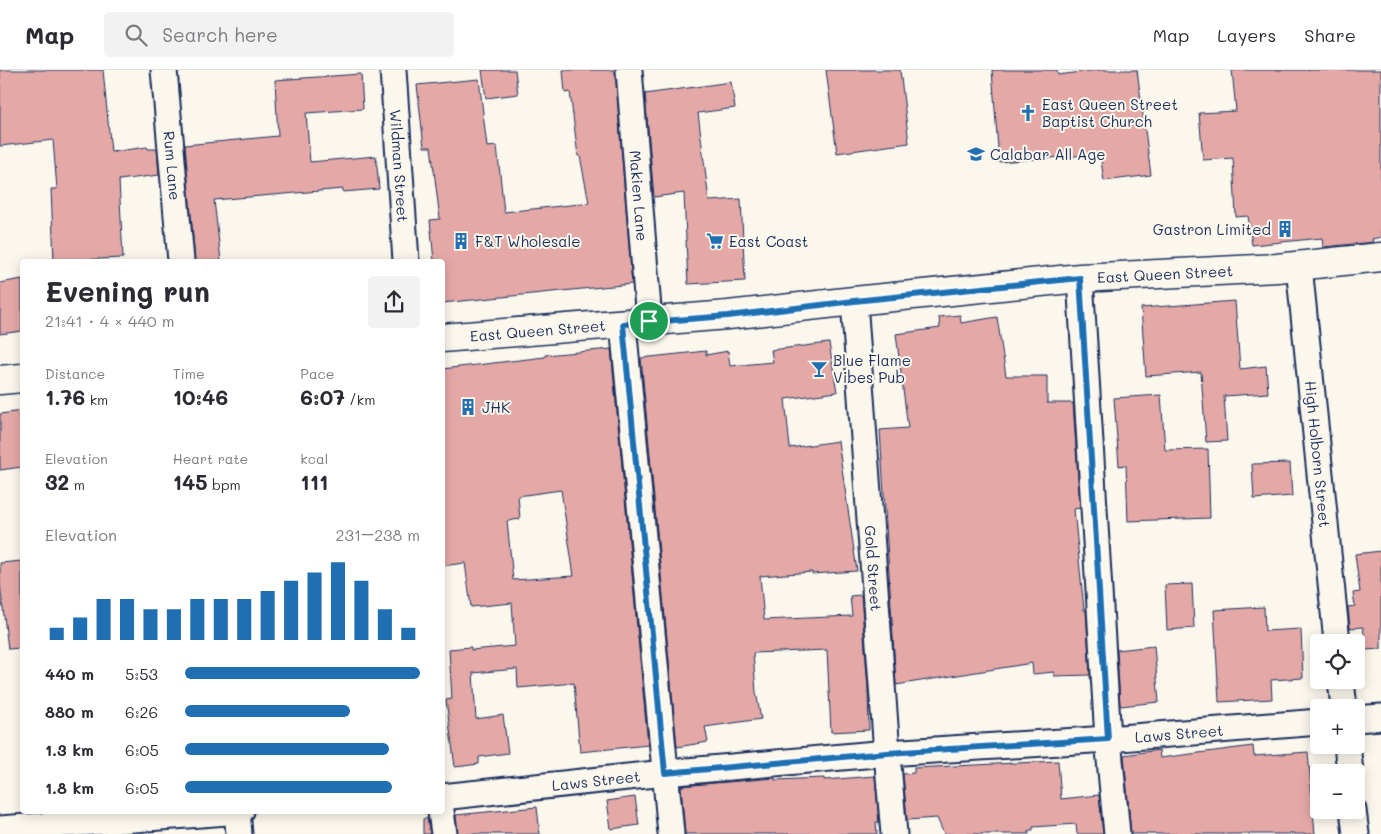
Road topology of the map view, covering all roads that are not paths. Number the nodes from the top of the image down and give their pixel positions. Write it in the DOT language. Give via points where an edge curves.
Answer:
graph roads {
  1 [pos="164,70"];
  2 [pos="393,70"];
  3 [pos="629,70"];
  4 [pos="1381,257"];
  5 [pos="181,259"];
  6 [pos="406,259"];
  7 [pos="1299,266"];
  8 [pos="1080,278"];
  9 [pos="854,301"];
  10 [pos="636,322"];
  11 [pos="445,338"];
  12 [pos="20,378"];
  13 [pos="0,380"];
  14 [pos="1336,634"];
  15 [pos="1381,717"];
  16 [pos="1365,718"];
  17 [pos="1310,723"];
  18 [pos="1108,739"];
  19 [pos="887,753"];
  20 [pos="665,773"];
  21 [pos="445,797"];
  22 [pos="198,814"];
  23 [pos="238,814"];
  24 [pos="441,814"];
  25 [pos="1354,819"];
  26 [pos="0,829"];
  27 [pos="239,834"];
  28 [pos="444,834"];
  29 [pos="671,834"];
  30 [pos="894,834"];
  31 [pos="1117,834"];
  32 [pos="1356,834"];
  1 -- 5 [label="street, Rum Lane"];
  2 -- 6 [label="street, Wildman Street"];
  3 -- 10 [label="street, Makien Lane"];
  4 -- 7 [label="main road, East Queen Street"];
  7 -- 8 [label="main road, East Queen Street"];
  7 -- 14 [label="street, High Holborn Street"];
  8 -- 9 [label="main road, East Queen Street"];
  8 -- 18 [label="street"];
  9 -- 10 [label="main road, East Queen Street" via="728,316"];
  9 -- 19 [label="street, Gold Street"];
  10 -- 11 [label="main road, East Queen Street"];
  10 -- 20 [label="street, Makien Lane"];
  12 -- 13 [label="main road"];
  15 -- 16 [label="street"];
  17 -- 18 [label="street, Laws Street"];
  18 -- 19 [label="street, Laws Street"];
  18 -- 31 [label="street"];
  19 -- 20 [label="street, Laws Street"];
  19 -- 30 [label="street, Gold Street"];
  20 -- 21 [label="street, Laws Street"];
  20 -- 29 [label="street, Makien Lane"];
  22 -- 26 [label="street"];
  23 -- 27 [label="street"];
  24 -- 28 [label="street"];
  25 -- 32 [label="street"];
}
